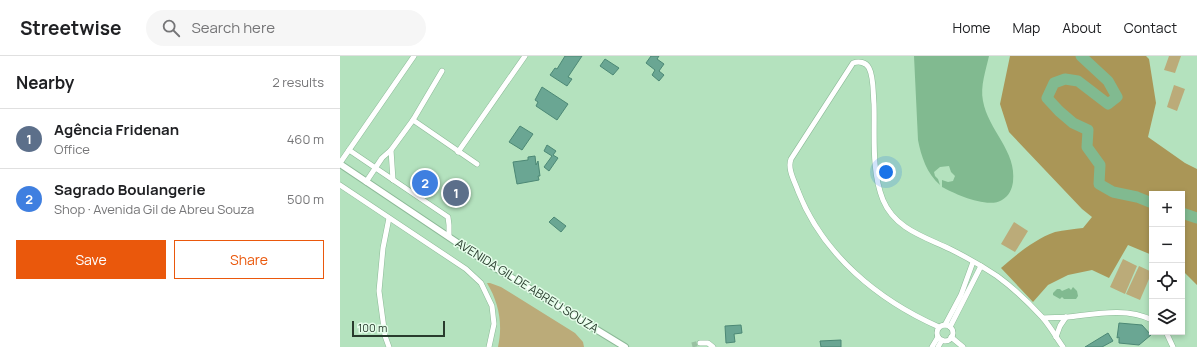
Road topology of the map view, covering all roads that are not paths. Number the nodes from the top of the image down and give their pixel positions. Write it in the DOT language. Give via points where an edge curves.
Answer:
graph roads {
  1 [pos="414,56"];
  2 [pos="525,56"];
  3 [pos="442,71"];
  4 [pos="413,120"];
  5 [pos="349,150"];
  6 [pos="391,150"];
  7 [pos="458,152"];
  8 [pos="340,164"];
  9 [pos="477,164"];
  10 [pos="375,169"];
  11 [pos="392,180"];
  12 [pos="366,182"];
  13 [pos="340,185"];
  14 [pos="389,218"];
  15 [pos="448,237"];
  16 [pos="973,262"];
  17 [pos="981,266"];
  18 [pos="1066,317"];
  19 [pos="1043,318"];
  20 [pos="1149,319"];
  21 [pos="945,327"];
  22 [pos="1167,335"];
  23 [pos="951,337"];
  24 [pos="1056,337"];
  25 [pos="940,338"];
  26 [pos="700,343"];
  27 [pos="389,347"];
  28 [pos="489,347"];
  29 [pos="625,347"];
  30 [pos="713,347"];
  31 [pos="932,347"];
  32 [pos="938,347"];
  33 [pos="963,347"];
  34 [pos="1063,347"];
  35 [pos="1173,347"];
  1 -- 5 [label="street"];
  2 -- 7 [label="street"];
  3 -- 4 [label="street"];
  4 -- 6 [label="street"];
  4 -- 7 [label="street"];
  5 -- 8 [label="street"];
  5 -- 10 [label="street, AVENIDA GIL DE ABREU SOUZA"];
  6 -- 10 [label="street" via="385,154"];
  6 -- 11 [label="street"];
  7 -- 9 [label="street"];
  8 -- 12 [label="street, AVENIDA GIL DE ABREU SOUZA"];
  10 -- 11 [label="street, AVENIDA GIL DE ABREU SOUZA"];
  10 -- 12 [label="street"];
  11 -- 15 [label="street, AVENIDA GIL DE ABREU SOUZA" via="448,216"];
  12 -- 15 [label="street, AVENIDA GIL DE ABREU SOUZA"];
  13 -- 14 [label="street"];
  14 -- 27 [label="street" via="383,248 380,291 385,336"];
  14 -- 28 [label="street" via="466,269 481,283 492,306 494,324"];
  15 -- 29 [label="street, AVENIDA GIL DE ABREU SOUZA"];
  16 -- 17 [label="street"];
  16 -- 21 [label="street"];
  16 -- 21 [label="street" via="914,233 888,211 876,175 871,72 868,66 860,62 854,63 791,159 789,165 793,178 805,206 822,234 858,276 876,291 922,320"];
  17 -- 19 [label="street" via="1015,290"];
  17 -- 21 [label="street"];
  18 -- 19 [label="street"];
  18 -- 20 [label="street" via="1115,313 1140,315"];
  18 -- 24 [label="street"];
  19 -- 24 [label="street"];
  21 -- 23 [label="street" via="952,332"];
  21 -- 25 [label="street" via="937,332"];
  22 -- 35 [label="street"];
  23 -- 25 [label="street" via="947,340"];
  23 -- 33 [label="street"];
  24 -- 34 [label="street"];
  25 -- 31 [label="street"];
  25 -- 32 [label="street"];
  26 -- 30 [label="street" via="708,343"];
}
